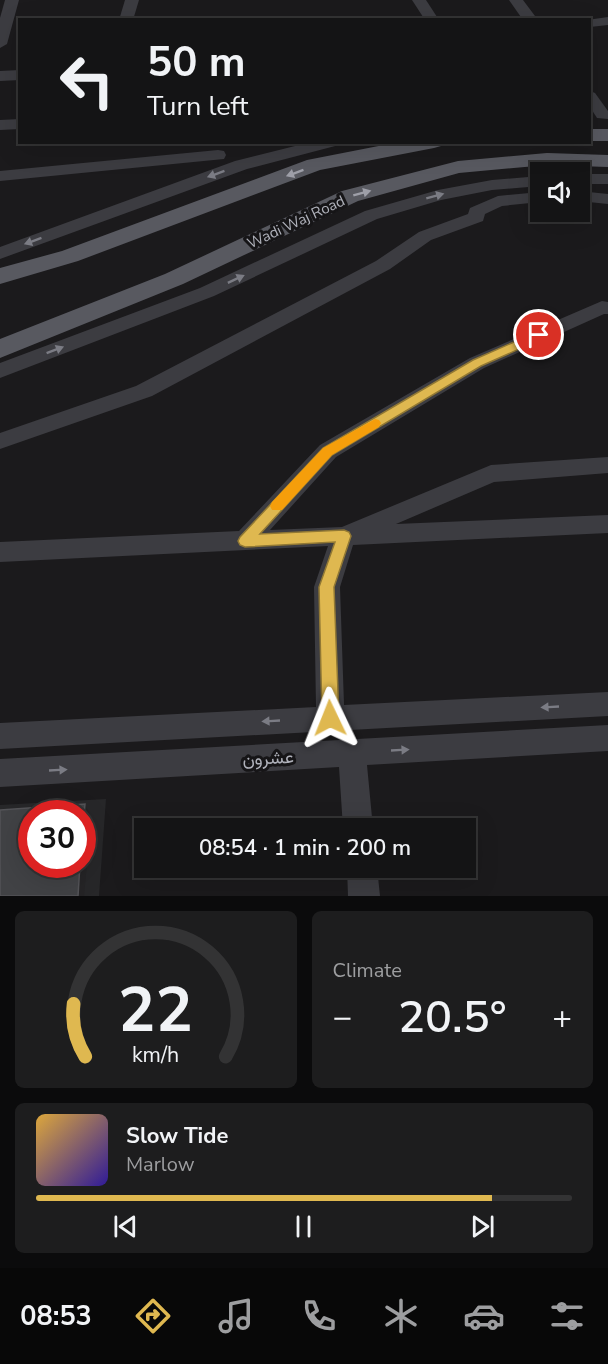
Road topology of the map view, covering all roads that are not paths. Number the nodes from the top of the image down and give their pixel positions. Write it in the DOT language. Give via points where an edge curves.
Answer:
graph roads {
  1 [pos="12,0"];
  2 [pos="132,0"];
  3 [pos="419,0"];
  4 [pos="516,0"];
  5 [pos="127,18"];
  6 [pos="431,18"];
  7 [pos="530,18"];
  8 [pos="608,21"];
  9 [pos="591,23"];
  10 [pos="1,37"];
  11 [pos="18,75"];
  12 [pos="0,76"];
  13 [pos="591,98"];
  14 [pos="600,115"];
  15 [pos="18,124"];
  16 [pos="0,125"];
  17 [pos="591,135"];
  18 [pos="608,135"];
  19 [pos="325,144"];
  20 [pos="424,144"];
  21 [pos="218,155"];
  22 [pos="608,161"];
  23 [pos="0,176"];
  24 [pos="590,179"];
  25 [pos="608,179"];
  26 [pos="530,182"];
  27 [pos="590,197"];
  28 [pos="530,198"];
  29 [pos="608,199"];
  30 [pos="331,205"];
  31 [pos="191,212"];
  32 [pos="0,253"];
  33 [pos="0,276"];
  34 [pos="0,294"];
  35 [pos="608,308"];
  36 [pos="0,329"];
  37 [pos="0,349"];
  38 [pos="0,371"];
  39 [pos="0,441"];
  40 [pos="608,465"];
  41 [pos="608,524"];
  42 [pos="344,536"];
  43 [pos="245,541"];
  44 [pos="0,552"];
  45 [pos="608,704"];
  46 [pos="330,718"];
  47 [pos="0,736"];
  48 [pos="608,738"];
  49 [pos="352,753"];
  50 [pos="0,773"];
  51 [pos="357,818"];
  52 [pos="363,878"];
  53 [pos="364,896"];
  1 -- 10 [label="street"];
  2 -- 5 [label="street"];
  3 -- 6 [label="street"];
  4 -- 7 [label="street"];
  8 -- 9 [label="street"];
  11 -- 12 [label="street"];
  13 -- 14 [label="street"];
  15 -- 16 [label="street"];
  17 -- 18 [label="main road"];
  19 -- 32 [label="street, one-way" via="241,165"];
  20 -- 31 [label="main road, one-way" via="315,165"];
  21 -- 23 [label="street"];
  30 -- 22 [label="main road, Wadi Waj Road, one-way" via="350,196 458,167 547,159"];
  24 -- 25 [label="street"];
  38 -- 26 [label="street, one-way" via="207,292 371,215 438,195"];
  27 -- 29 [label="street"];
  28 -- 39 [label="street" via="498,201 476,212 477,217 425,236 383,265 144,391"];
  30 -- 36 [label="main road" via="237,235 69,308"];
  30 -- 37 [label="main road, Wadi Waj Road" via="174,279"];
  31 -- 33 [label="main road" via="70,256"];
  31 -- 34 [label="main road" via="159,233 117,252"];
  35 -- 43 [label="street" via="602,307 477,363 328,451"];
  40 -- 42 [label="street" via="491,474"];
  41 -- 42 [label="street"];
  42 -- 43 [label="street"];
  42 -- 46 [label="street" via="327,587"];
  43 -- 44 [label="street"];
  45 -- 46 [label="street, one-way"];
  46 -- 47 [label="street, one-way"];
  49 -- 48 [label="street, عشرون, one-way"];
  50 -- 49 [label="street, عشرون, one-way"];
  49 -- 51 [label="street"];
  52 -- 53 [label="street"];
}
